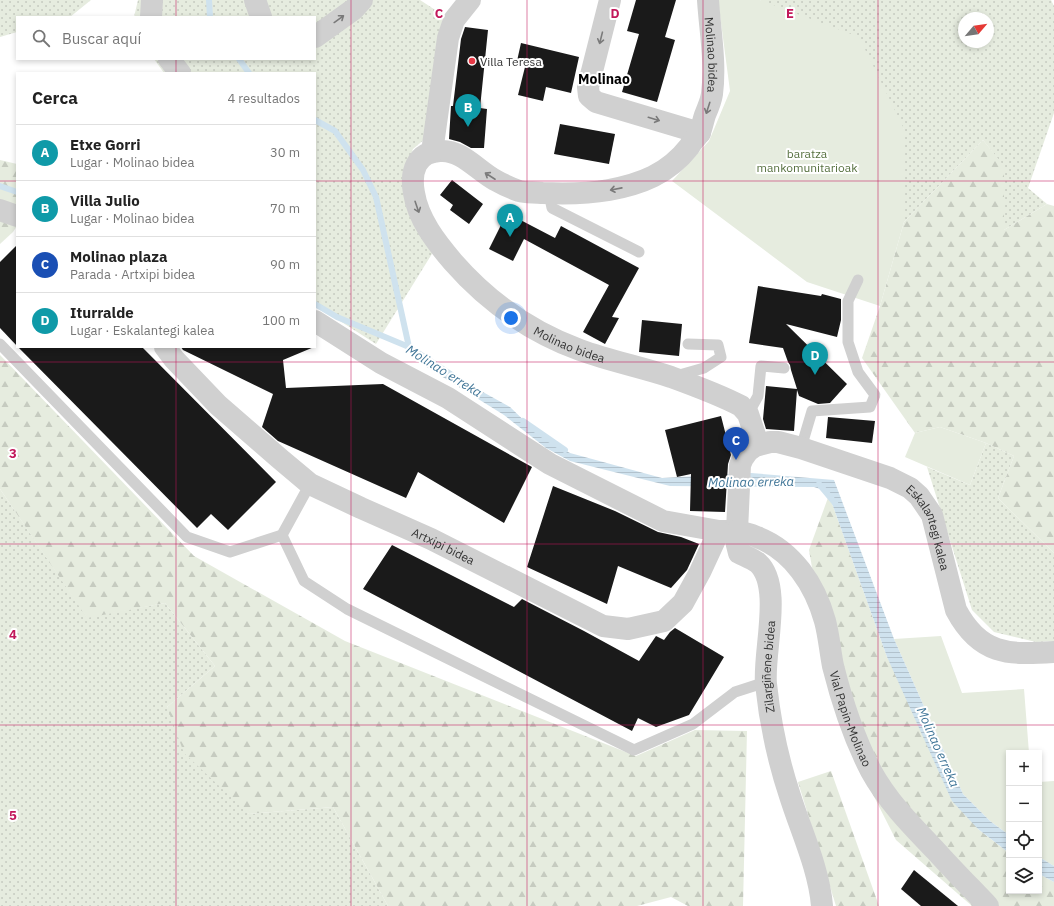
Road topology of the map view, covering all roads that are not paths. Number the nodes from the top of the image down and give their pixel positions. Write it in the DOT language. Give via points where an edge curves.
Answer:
graph roads {
  1 [pos="152,0"];
  2 [pos="255,0"];
  3 [pos="362,0"];
  4 [pos="470,0"];
  5 [pos="610,0"];
  6 [pos="708,0"];
  7 [pos="151,16"];
  8 [pos="261,16"];
  9 [pos="316,35"];
  10 [pos="170,60"];
  11 [pos="179,72"];
  12 [pos="700,133"];
  13 [pos="432,152"];
  14 [pos="549,193"];
  15 [pos="0,210"];
  16 [pos="16,216"];
  17 [pos="639,252"];
  18 [pos="858,280"];
  19 [pos="316,322"];
  20 [pos="0,344"];
  21 [pos="688,344"];
  22 [pos="166,348"];
  23 [pos="784,368"];
  24 [pos="672,377"];
  25 [pos="748,414"];
  26 [pos="758,444"];
  27 [pos="801,448"];
  28 [pos="310,484"];
  29 [pos="728,531"];
  30 [pos="282,535"];
  31 [pos="1054,652"];
  32 [pos="766,682"];
  33 [pos="822,906"];
  34 [pos="988,906"];
  1 -- 7 [label="street"];
  2 -- 8 [label="street"];
  9 -- 3 [label="street, one-way"];
  4 -- 13 [label="street" via="450,29"];
  5 -- 12 [label="street, one-way" via="588,87 589,96 596,102"];
  6 -- 12 [label="street, Molinao bidea, one-way" via="713,64 712,96"];
  10 -- 11 [label="street"];
  12 -- 14 [label="street, Molinao bidea, one-way" via="681,156 665,170 632,186 601,192"];
  14 -- 13 [label="street, Molinao bidea, one-way" via="522,192 494,180 454,153 439,150"];
  13 -- 24 [label="street, Molinao bidea, one-way" via="419,160 412,175 415,200 427,228 445,253 477,287 537,331 581,351"];
  14 -- 17 [label="lane" via="552,208"];
  15 -- 16 [label="street"];
  18 -- 27 [label="lane" via="848,301 848,342 858,372 875,395 870,408 812,411"];
  19 -- 29 [label="street" via="381,363 448,398 550,464 664,521"];
  20 -- 30 [label="lane" via="186,537 230,552"];
  21 -- 24 [label="lane" via="718,345 721,357 704,368"];
  22 -- 28 [label="street, Artxipi bidea" via="218,405"];
  23 -- 25 [label="lane" via="761,366 758,396"];
  24 -- 25 [label="street, Molinao bidea" via="741,406"];
  25 -- 26 [label="street"];
  26 -- 27 [label="street, Eskalantegi kalea" via="770,442"];
  26 -- 29 [label="street, Artxipi bidea" via="743,458 739,471 738,493"];
  27 -- 31 [label="street, Eskalantegi kalea" via="890,478 910,488 923,501 932,515 956,610 972,634 982,642 1007,652"];
  28 -- 29 [label="street, Artxipi bidea" via="430,539 603,626 628,629 664,621 683,603 700,572"];
  28 -- 30 [label="lane"];
  29 -- 32 [label="street, Zilargiñene bidea" via="736,541 739,553 758,563 766,574 771,591"];
  29 -- 34 [label="street, Vial Papin-Molinao" via="758,537 769,543 787,555 803,572 826,622 840,693 871,771 911,826"];
  30 -- 32 [label="lane" via="304,581 347,609 634,750 693,724 735,692"];
  32 -- 33 [label="street, Zilargiñene bidea" via="775,742 789,794 816,874"];
}
